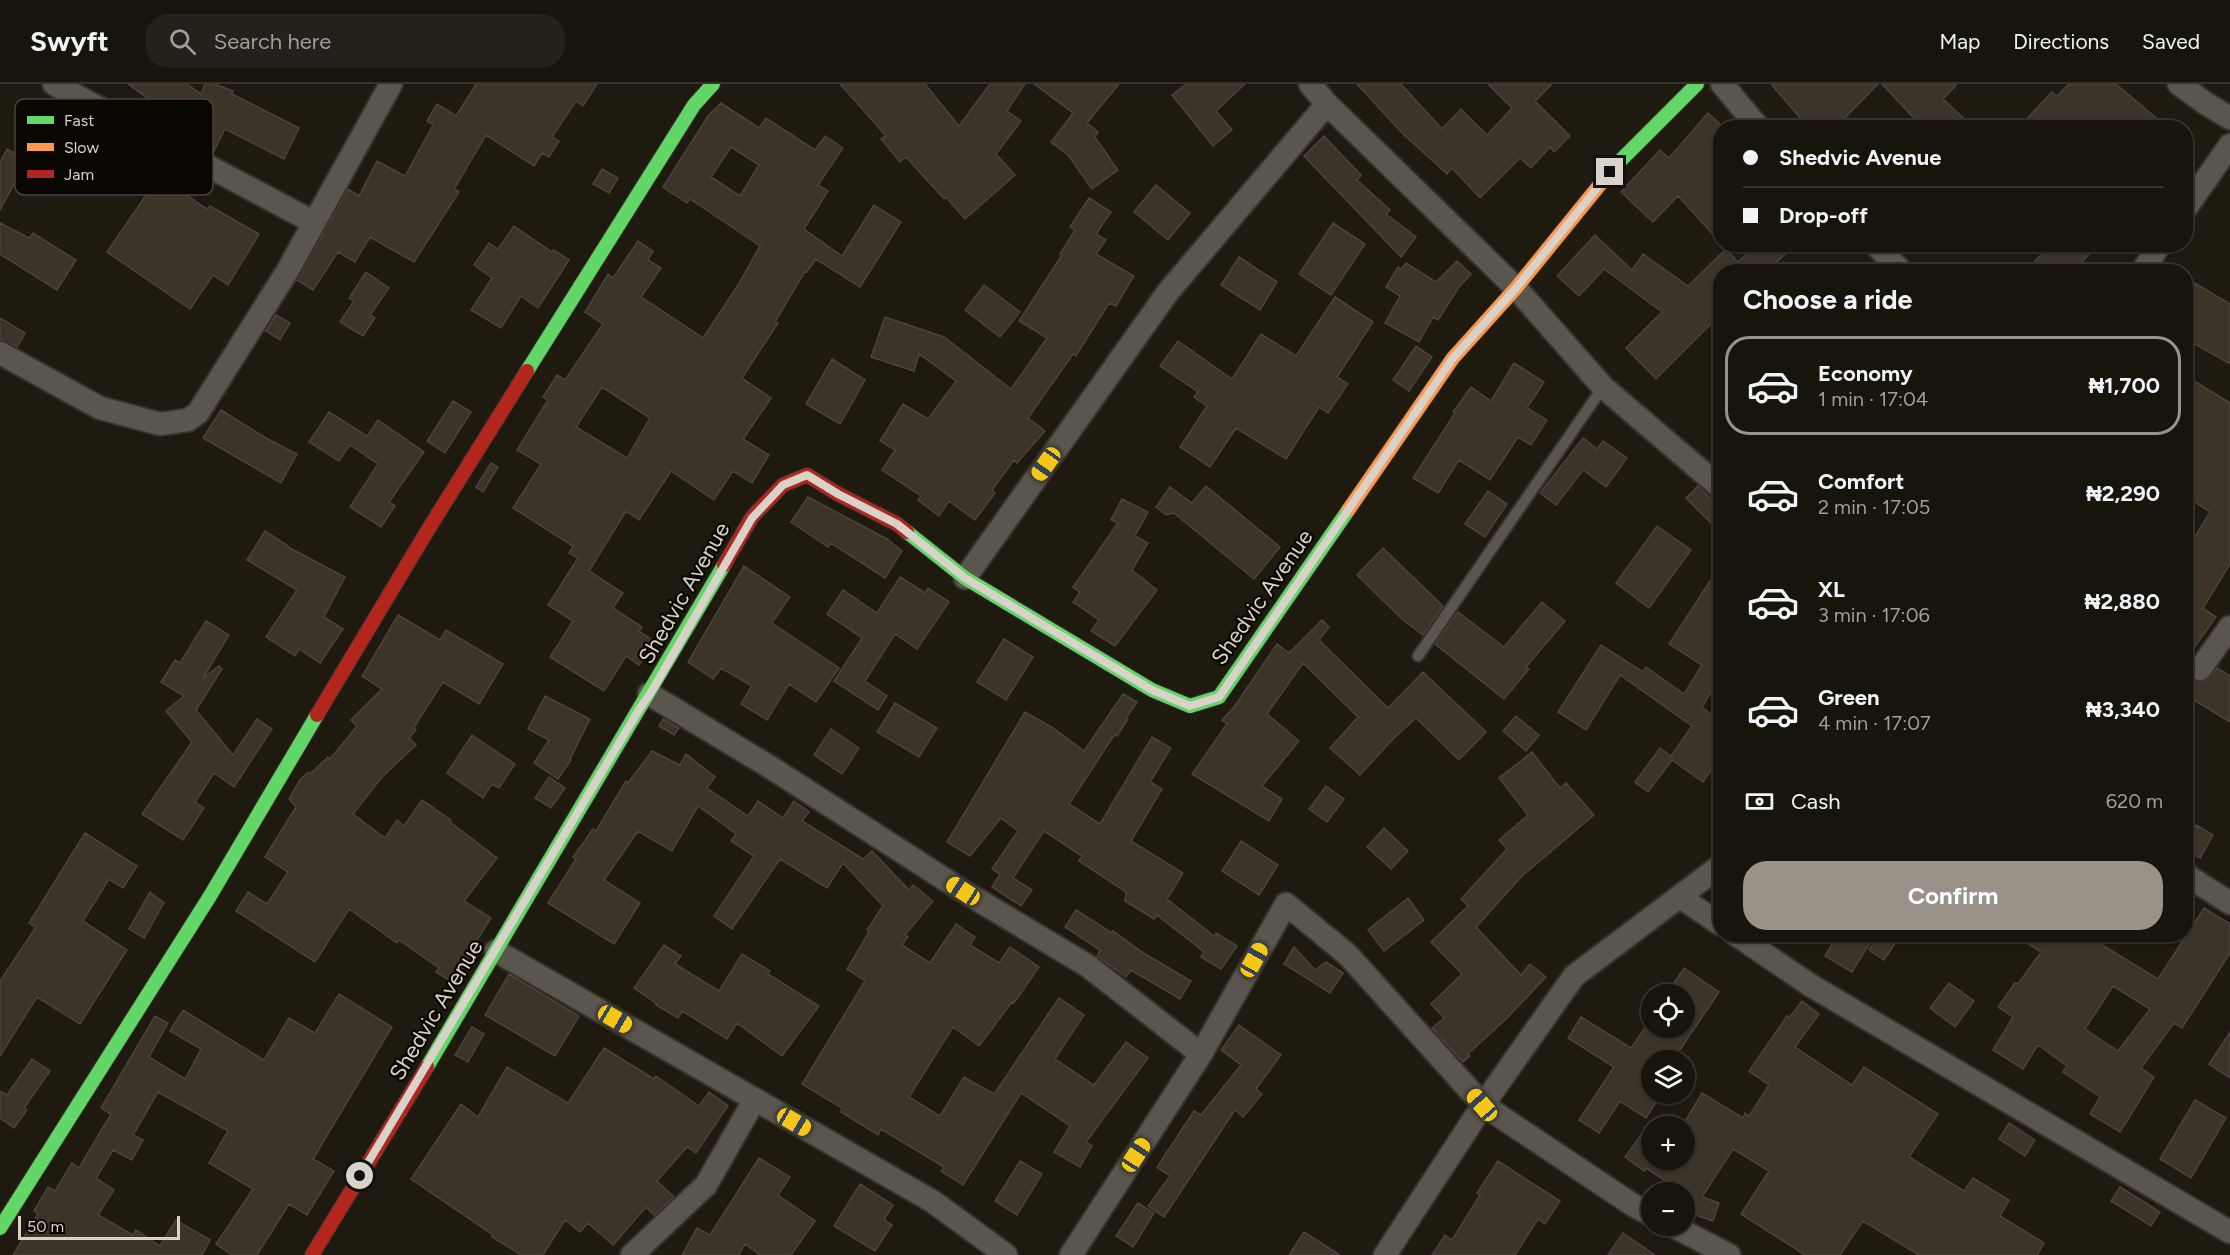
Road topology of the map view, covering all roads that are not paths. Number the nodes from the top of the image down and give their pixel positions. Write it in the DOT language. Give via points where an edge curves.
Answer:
graph roads {
  1 [pos="54,84"];
  2 [pos="391,84"];
  3 [pos="713,84"];
  4 [pos="1310,84"];
  5 [pos="1697,84"];
  6 [pos="1722,84"];
  7 [pos="2180,84"];
  8 [pos="82,99"];
  9 [pos="1328,104"];
  10 [pos="2230,118"];
  11 [pos="1752,120"];
  12 [pos="2230,145"];
  13 [pos="213,169"];
  14 [pos="2193,198"];
  15 [pos="313,222"];
  16 [pos="1883,252"];
  17 [pos="1894,264"];
  18 [pos="1516,288"];
  19 [pos="0,353"];
  20 [pos="1603,387"];
  21 [pos="1713,481"];
  22 [pos="965,578"];
  23 [pos="2230,627"];
  24 [pos="1418,656"];
  25 [pos="2200,669"];
  26 [pos="650,694"];
  27 [pos="1713,871"];
  28 [pos="2193,879"];
  29 [pos="1680,897"];
  30 [pos="2230,903"];
  31 [pos="1713,919"];
  32 [pos="1747,942"];
  33 [pos="496,951"];
  34 [pos="1201,1054"];
  35 [pos="755,1099"];
  36 [pos="1482,1105"];
  37 [pos="1641,1209"];
  38 [pos="0,1228"];
  39 [pos="2230,1232"];
  40 [pos="1691,1236"];
  41 [pos="1723,1254"];
  42 [pos="312,1255"];
  43 [pos="632,1255"];
  44 [pos="1006,1255"];
  45 [pos="1071,1255"];
  46 [pos="1385,1255"];
  1 -- 8 [label="street"];
  2 -- 15 [label="street"];
  3 -- 38 [label="street" via="694,105 556,324 426,533 210,896"];
  4 -- 9 [label="street"];
  5 -- 18 [label="street, Shedvic Avenue" via="1623,156"];
  6 -- 11 [label="street"];
  7 -- 10 [label="street"];
  9 -- 18 [label="street"];
  9 -- 22 [label="street" via="1168,292"];
  12 -- 14 [label="street"];
  13 -- 15 [label="street"];
  15 -- 19 [label="street" via="288,270 210,394 198,413 188,420 160,424 100,408"];
  16 -- 17 [label="street"];
  18 -- 20 [label="street"];
  18 -- 22 [label="street, Shedvic Avenue" via="1453,358 1219,697 1190,706 1152,690"];
  20 -- 21 [label="street"];
  20 -- 24 [label="lane"];
  22 -- 26 [label="street, Shedvic Avenue" via="897,524 807,475 783,485 752,518"];
  23 -- 25 [label="street"];
  26 -- 33 [label="street, Shedvic Avenue"];
  26 -- 34 [label="street" via="1088,966"];
  27 -- 29 [label="street"];
  28 -- 30 [label="street"];
  29 -- 31 [label="street"];
  29 -- 36 [label="street" via="1574,976"];
  32 -- 39 [label="street" via="1810,985"];
  33 -- 35 [label="street"];
  33 -- 42 [label="street, Shedvic Avenue"];
  34 -- 36 [label="street" via="1286,904 1348,955"];
  34 -- 45 [label="street"];
  35 -- 43 [label="street" via="706,1185"];
  35 -- 44 [label="street" via="932,1201"];
  36 -- 37 [label="street"];
  36 -- 46 [label="street"];
  40 -- 41 [label="street"];
}
